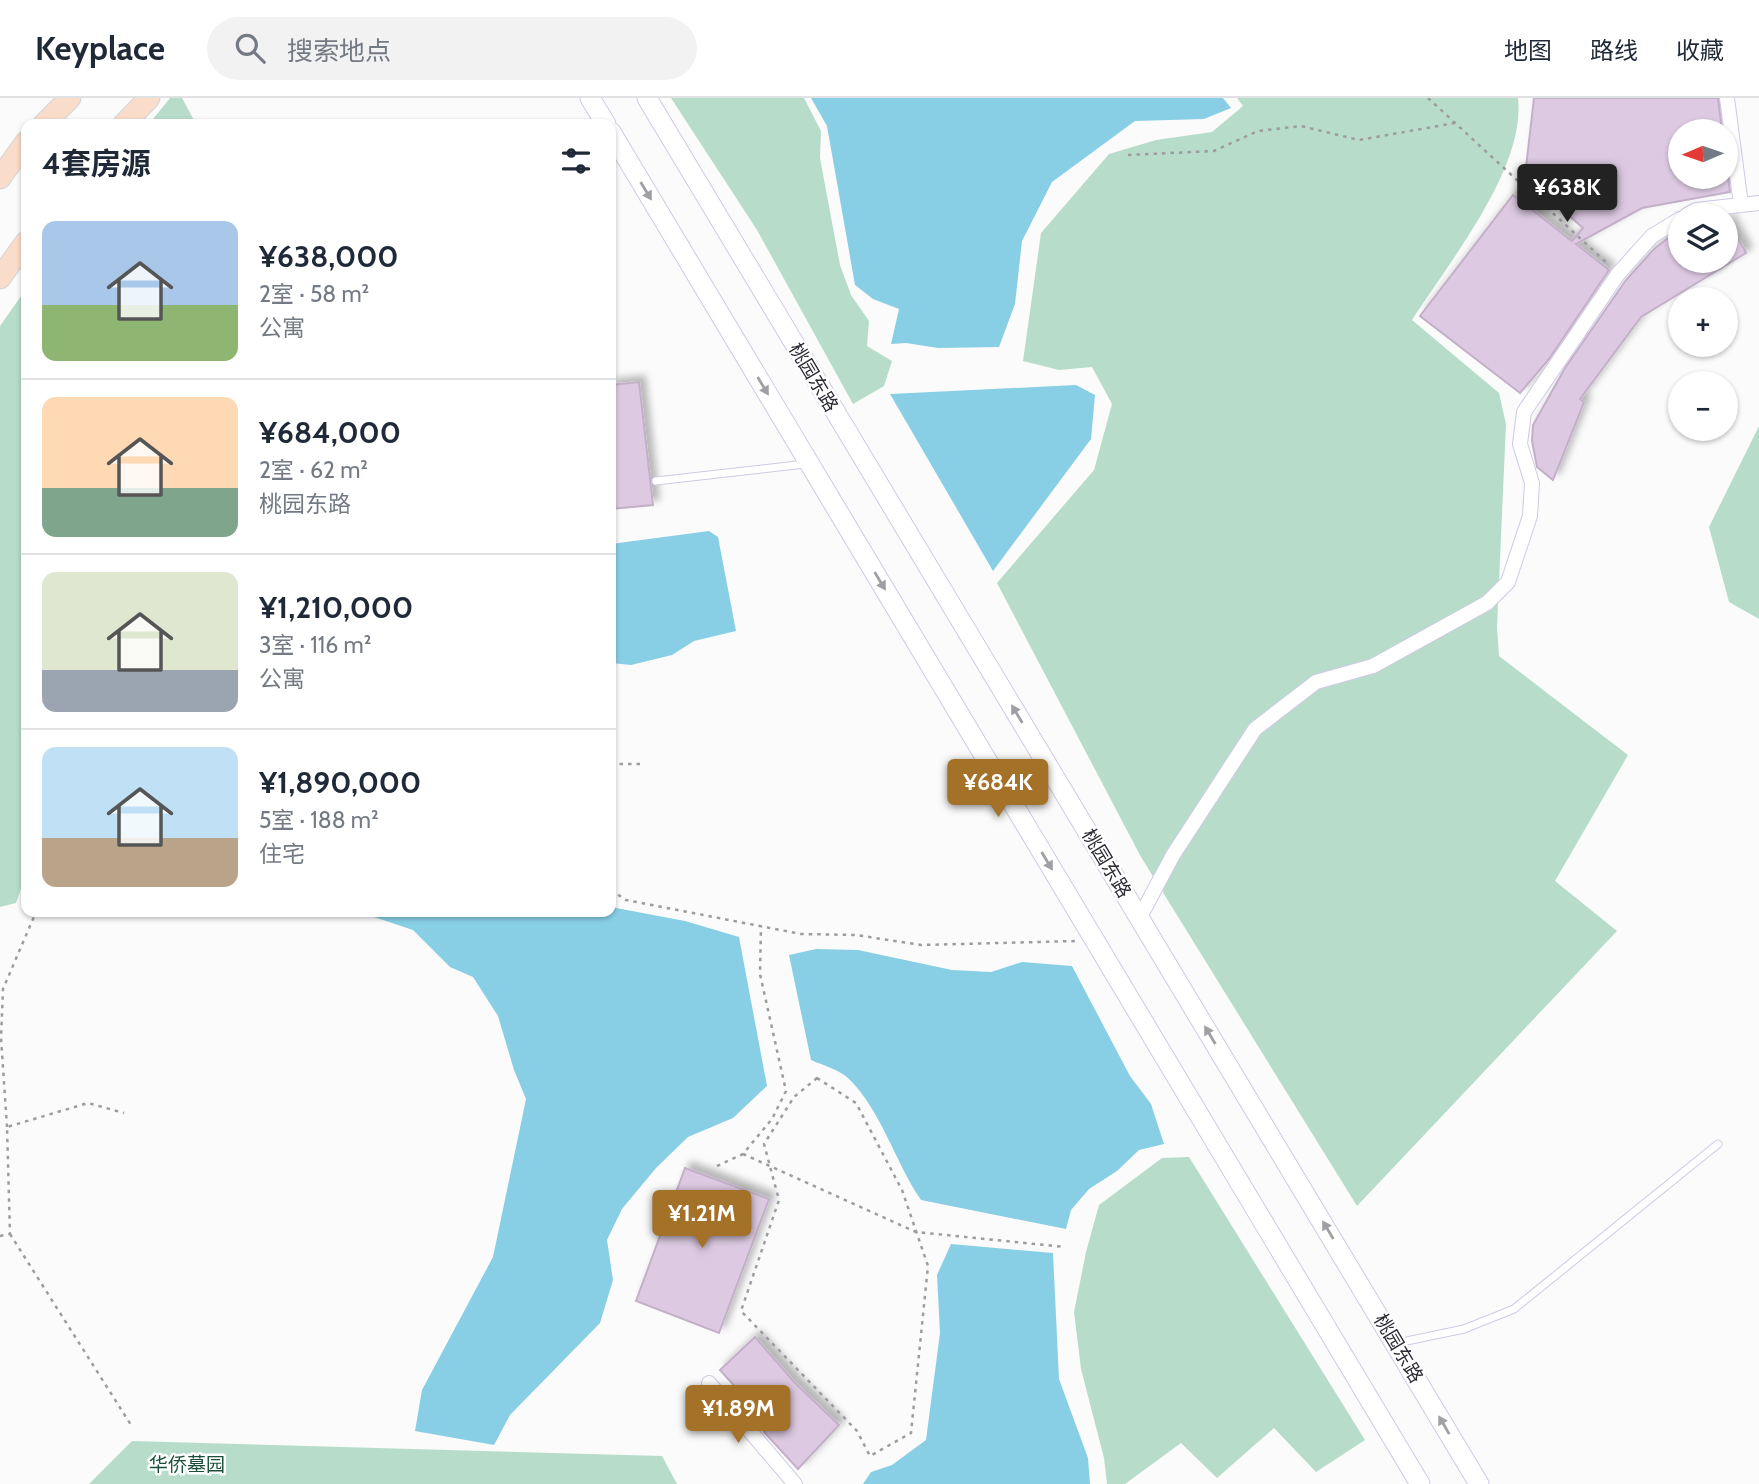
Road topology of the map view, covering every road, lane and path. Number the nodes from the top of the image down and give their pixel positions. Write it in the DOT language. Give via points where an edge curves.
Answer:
graph roads {
  1 [pos="70,98"];
  2 [pos="149,98"];
  3 [pos="590,98"];
  4 [pos="647,98"];
  5 [pos="1428,98"];
  6 [pos="1727,98"];
  7 [pos="49,119"];
  8 [pos="129,119"];
  9 [pos="603,119"];
  10 [pos="1455,123"];
  11 [pos="616,140"];
  12 [pos="21,149"];
  13 [pos="1128,155"];
  14 [pos="0,178"];
  15 [pos="1759,203"];
  16 [pos="1738,205"];
  17 [pos="1741,205"];
  18 [pos="1668,226"];
  19 [pos="21,249"];
  20 [pos="1618,274"];
  21 [pos="0,278"];
  22 [pos="809,463"];
  23 [pos="656,481"];
  24 [pos="616,764"];
  25 [pos="641,764"];
  26 [pos="616,893"];
  27 [pos="34,917"];
  28 [pos="1140,917"];
  29 [pos="761,926"];
  30 [pos="1094,940"];
  31 [pos="124,1112"];
  32 [pos="7,1127"];
  33 [pos="1718,1144"];
  34 [pos="743,1154"];
  35 [pos="718,1166"];
  36 [pos="771,1169"];
  37 [pos="916,1232"];
  38 [pos="10,1234"];
  39 [pos="0,1236"];
  40 [pos="1065,1247"];
  41 [pos="1396,1343"];
  42 [pos="709,1383"];
  43 [pos="131,1425"];
  44 [pos="795,1484"];
  45 [pos="1420,1484"];
  46 [pos="1479,1484"];
  1 -- 7 [label="main road"];
  2 -- 8 [label="main road"];
  3 -- 9 [label="main road"];
  28 -- 4 [label="main road, 桃园东路, one-way"];
  5 -- 10 [label="path"];
  6 -- 17 [label="street"];
  10 -- 13 [label="path" via="1359,140 1301,126 1258,131 1214,151"];
  10 -- 20 [label="path"];
  11 -- 22 [label="main road, one-way"];
  12 -- 14 [label="main road"];
  15 -- 17 [label="street"];
  16 -- 17 [label="street"];
  18 -- 20 [label="street" via="1652,236"];
  19 -- 21 [label="main road"];
  20 -- 28 [label="street" via="1524,412 1520,444 1532,483 1530,516 1508,582 1487,603 1373,666 1316,682 1255,729 1173,855"];
  22 -- 23 [label="lane"];
  22 -- 30 [label="main road, one-way"];
  24 -- 25 [label="path"];
  26 -- 29 [label="path" via="626,900"];
  27 -- 32 [label="path" via="3,989"];
  41 -- 28 [label="main road, 桃园东路, one-way"];
  29 -- 30 [label="path" via="922,945"];
  29 -- 34 [label="path" via="760,974 786,1091 772,1119"];
  30 -- 45 [label="main road"];
  31 -- 32 [label="path" via="88,1103"];
  32 -- 38 [label="path"];
  33 -- 41 [label="lane" via="1514,1309 1464,1329"];
  34 -- 35 [label="path"];
  34 -- 36 [label="path"];
  36 -- 37 [label="path"];
  36 -- 37 [label="path" via="764,1144 794,1097 817,1078 856,1103 902,1190"];
  36 -- 37 [label="path" via="779,1200 741,1311 858,1431 870,1456 911,1433 928,1266"];
  37 -- 40 [label="path"];
  38 -- 39 [label="path"];
  38 -- 43 [label="path"];
  46 -- 41 [label="main road, 桃园东路, one-way"];
  42 -- 44 [label="street"];
}
